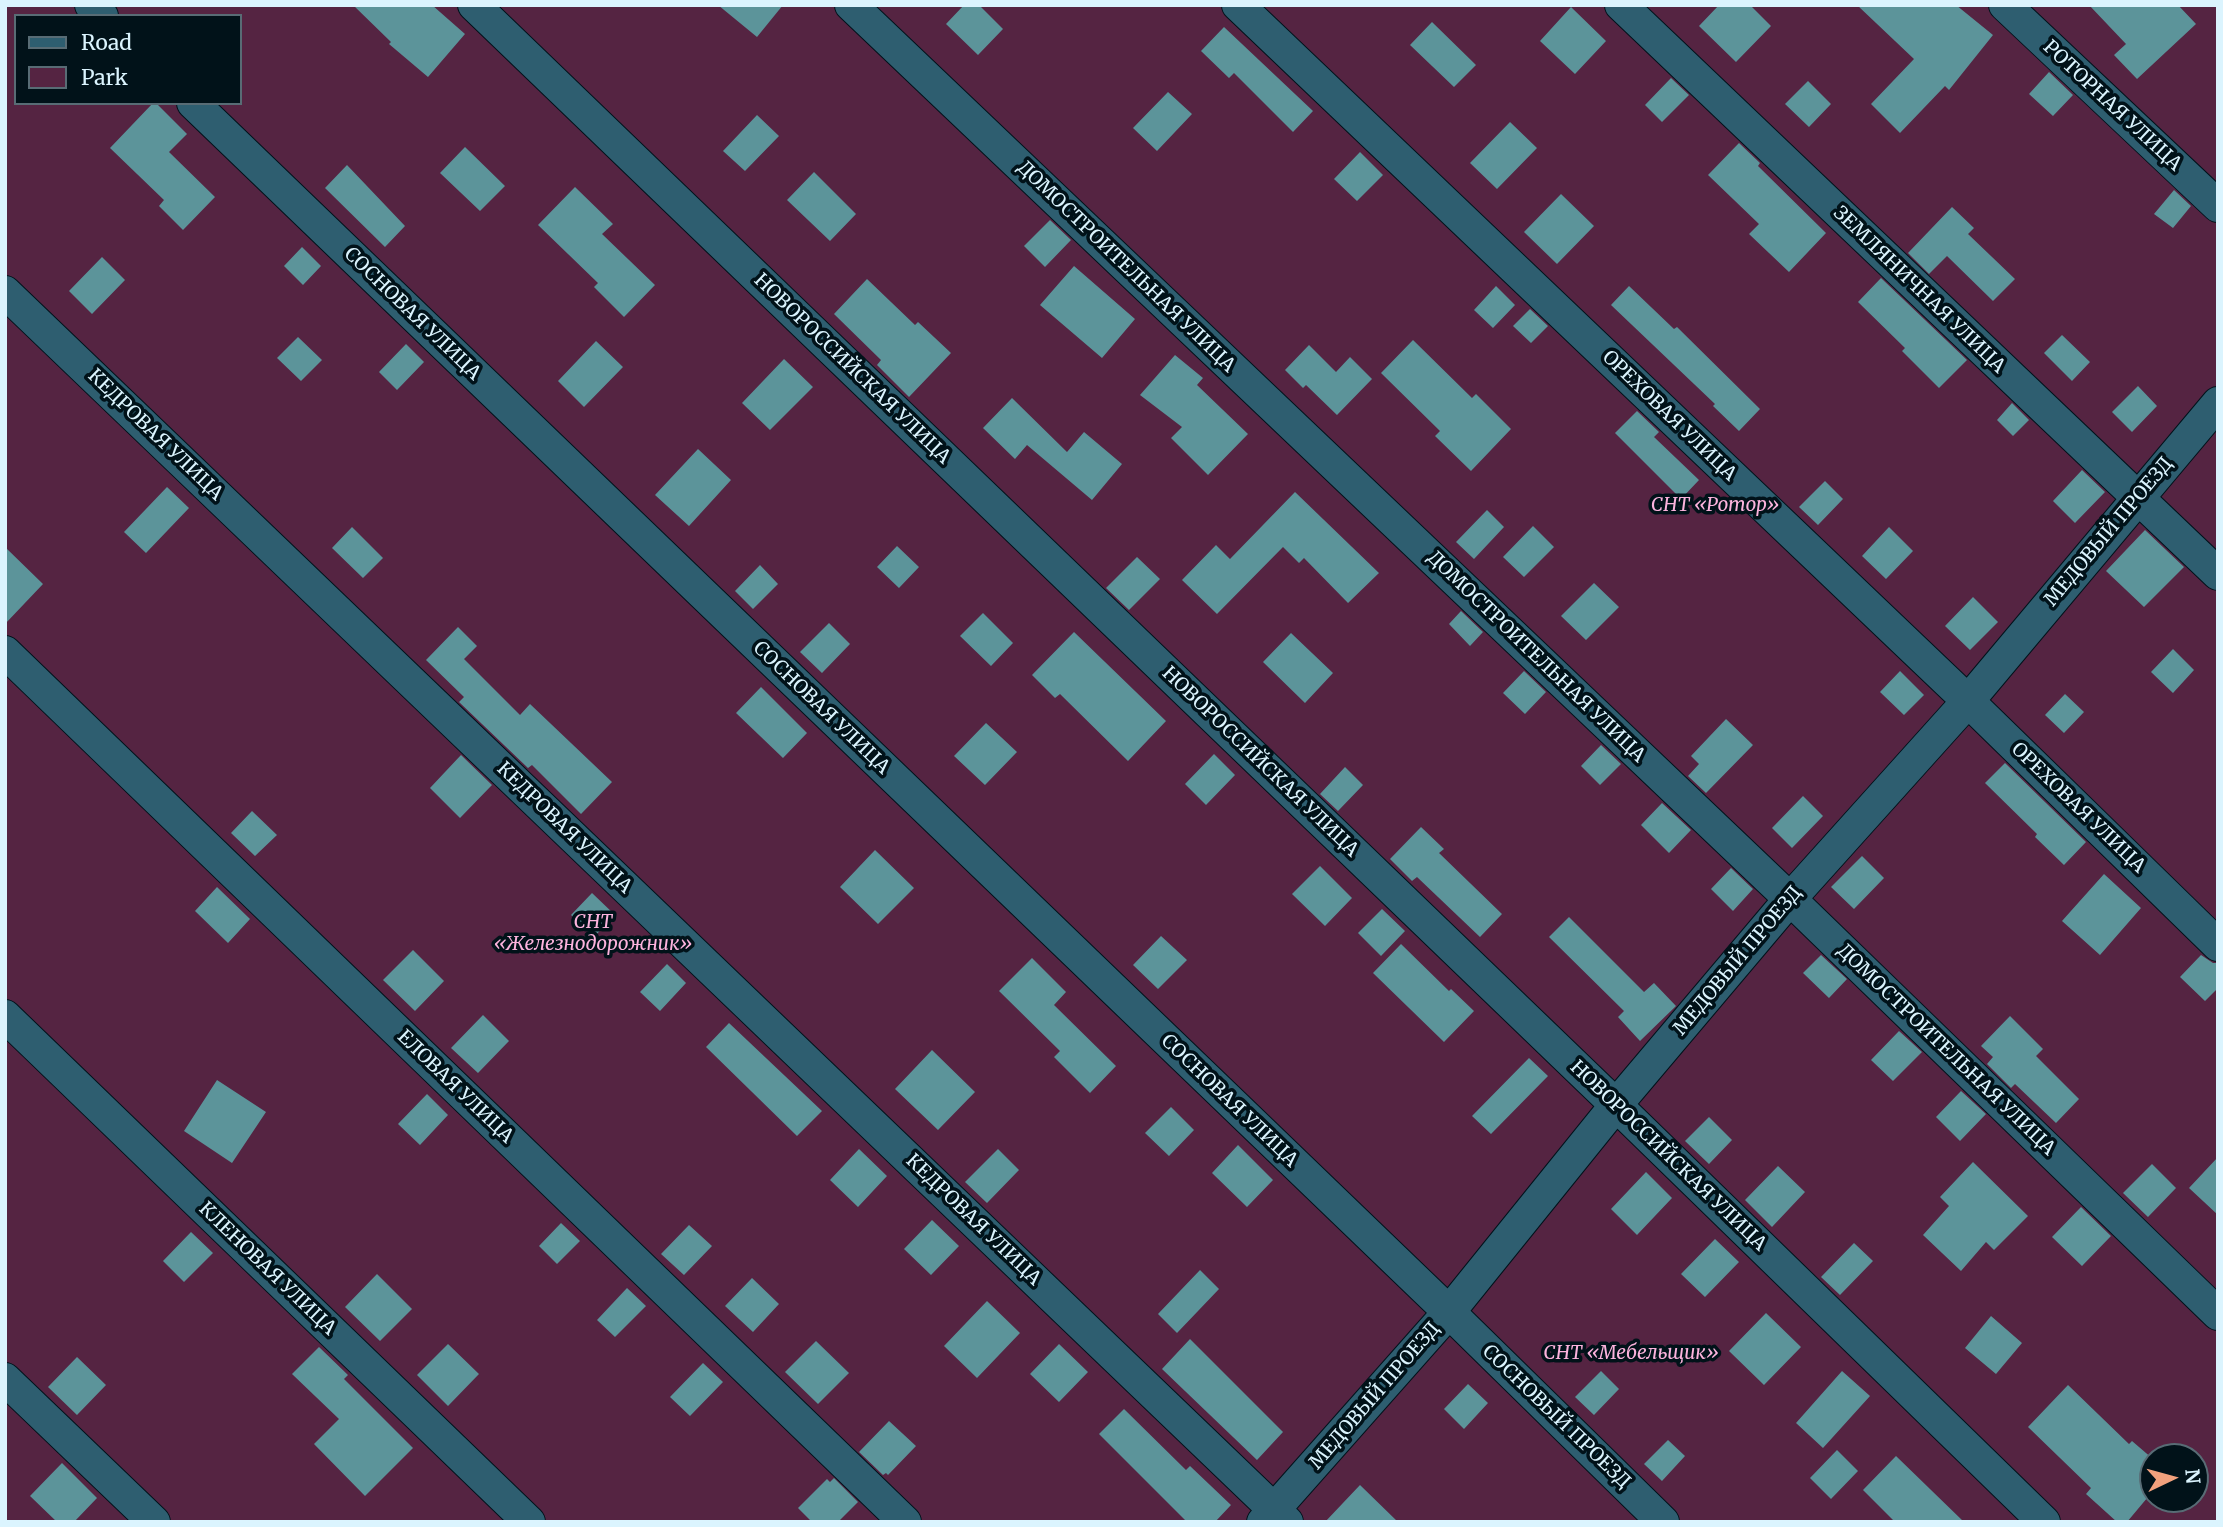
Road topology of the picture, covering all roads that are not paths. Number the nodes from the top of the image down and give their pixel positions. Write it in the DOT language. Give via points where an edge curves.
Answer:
graph roads {
  1 [pos="474,5"];
  2 [pos="851,5"];
  3 [pos="1238,5"];
  4 [pos="1621,5"];
  5 [pos="2006,5"];
  6 [pos="195,105"];
  7 [pos="2218,206"];
  8 [pos="5,292"];
  9 [pos="2218,403"];
  10 [pos="2138,498"];
  11 [pos="2218,574"];
  12 [pos="5,652"];
  13 [pos="1968,701"];
  14 [pos="1790,898"];
  15 [pos="2218,945"];
  16 [pos="5,1016"];
  17 [pos="1616,1105"];
  18 [pos="1448,1312"];
  19 [pos="2218,1314"];
  20 [pos="5,1379"];
  21 [pos="1275,1518"];
  22 [pos="154,1522"];
  23 [pos="529,1522"];
  24 [pos="905,1522"];
  25 [pos="1663,1522"];
  26 [pos="2044,1522"];
  1 -- 17 [label="street, НОВОРОССИЙСКАЯ УЛИЦА"];
  2 -- 14 [label="street, ДОМОСТРОИТЕЛЬНАЯ УЛИЦА"];
  3 -- 13 [label="street, ОРЕХОВАЯ УЛИЦА"];
  4 -- 10 [label="street, ЗЕМЛЯНИЧНАЯ УЛИЦА"];
  5 -- 7 [label="street, РОТОРНАЯ УЛИЦА"];
  6 -- 18 [label="street, СОСНОВАЯ УЛИЦА"];
  8 -- 21 [label="street, КЕДРОВАЯ УЛИЦА"];
  9 -- 10 [label="street, МЕДОВЫЙ ПРОЕЗД"];
  10 -- 11 [label="street, ЗЕМЛЯНИЧНАЯ УЛИЦА"];
  10 -- 13 [label="street, МЕДОВЫЙ ПРОЕЗД"];
  12 -- 24 [label="street, ЕЛОВАЯ УЛИЦА"];
  13 -- 14 [label="street, МЕДОВЫЙ ПРОЕЗД"];
  13 -- 15 [label="street, ОРЕХОВАЯ УЛИЦА"];
  14 -- 17 [label="street, МЕДОВЫЙ ПРОЕЗД"];
  14 -- 19 [label="street, ДОМОСТРОИТЕЛЬНАЯ УЛИЦА"];
  16 -- 23 [label="street, КЛЕНОВАЯ УЛИЦА"];
  17 -- 18 [label="street, МЕДОВЫЙ ПРОЕЗД"];
  17 -- 26 [label="street, НОВОРОССИЙСКАЯ УЛИЦА"];
  18 -- 21 [label="street, МЕДОВЫЙ ПРОЕЗД"];
  18 -- 25 [label="street, СОСНОВЫЙ ПРОЕЗД"];
  20 -- 22 [label="street"];
}
